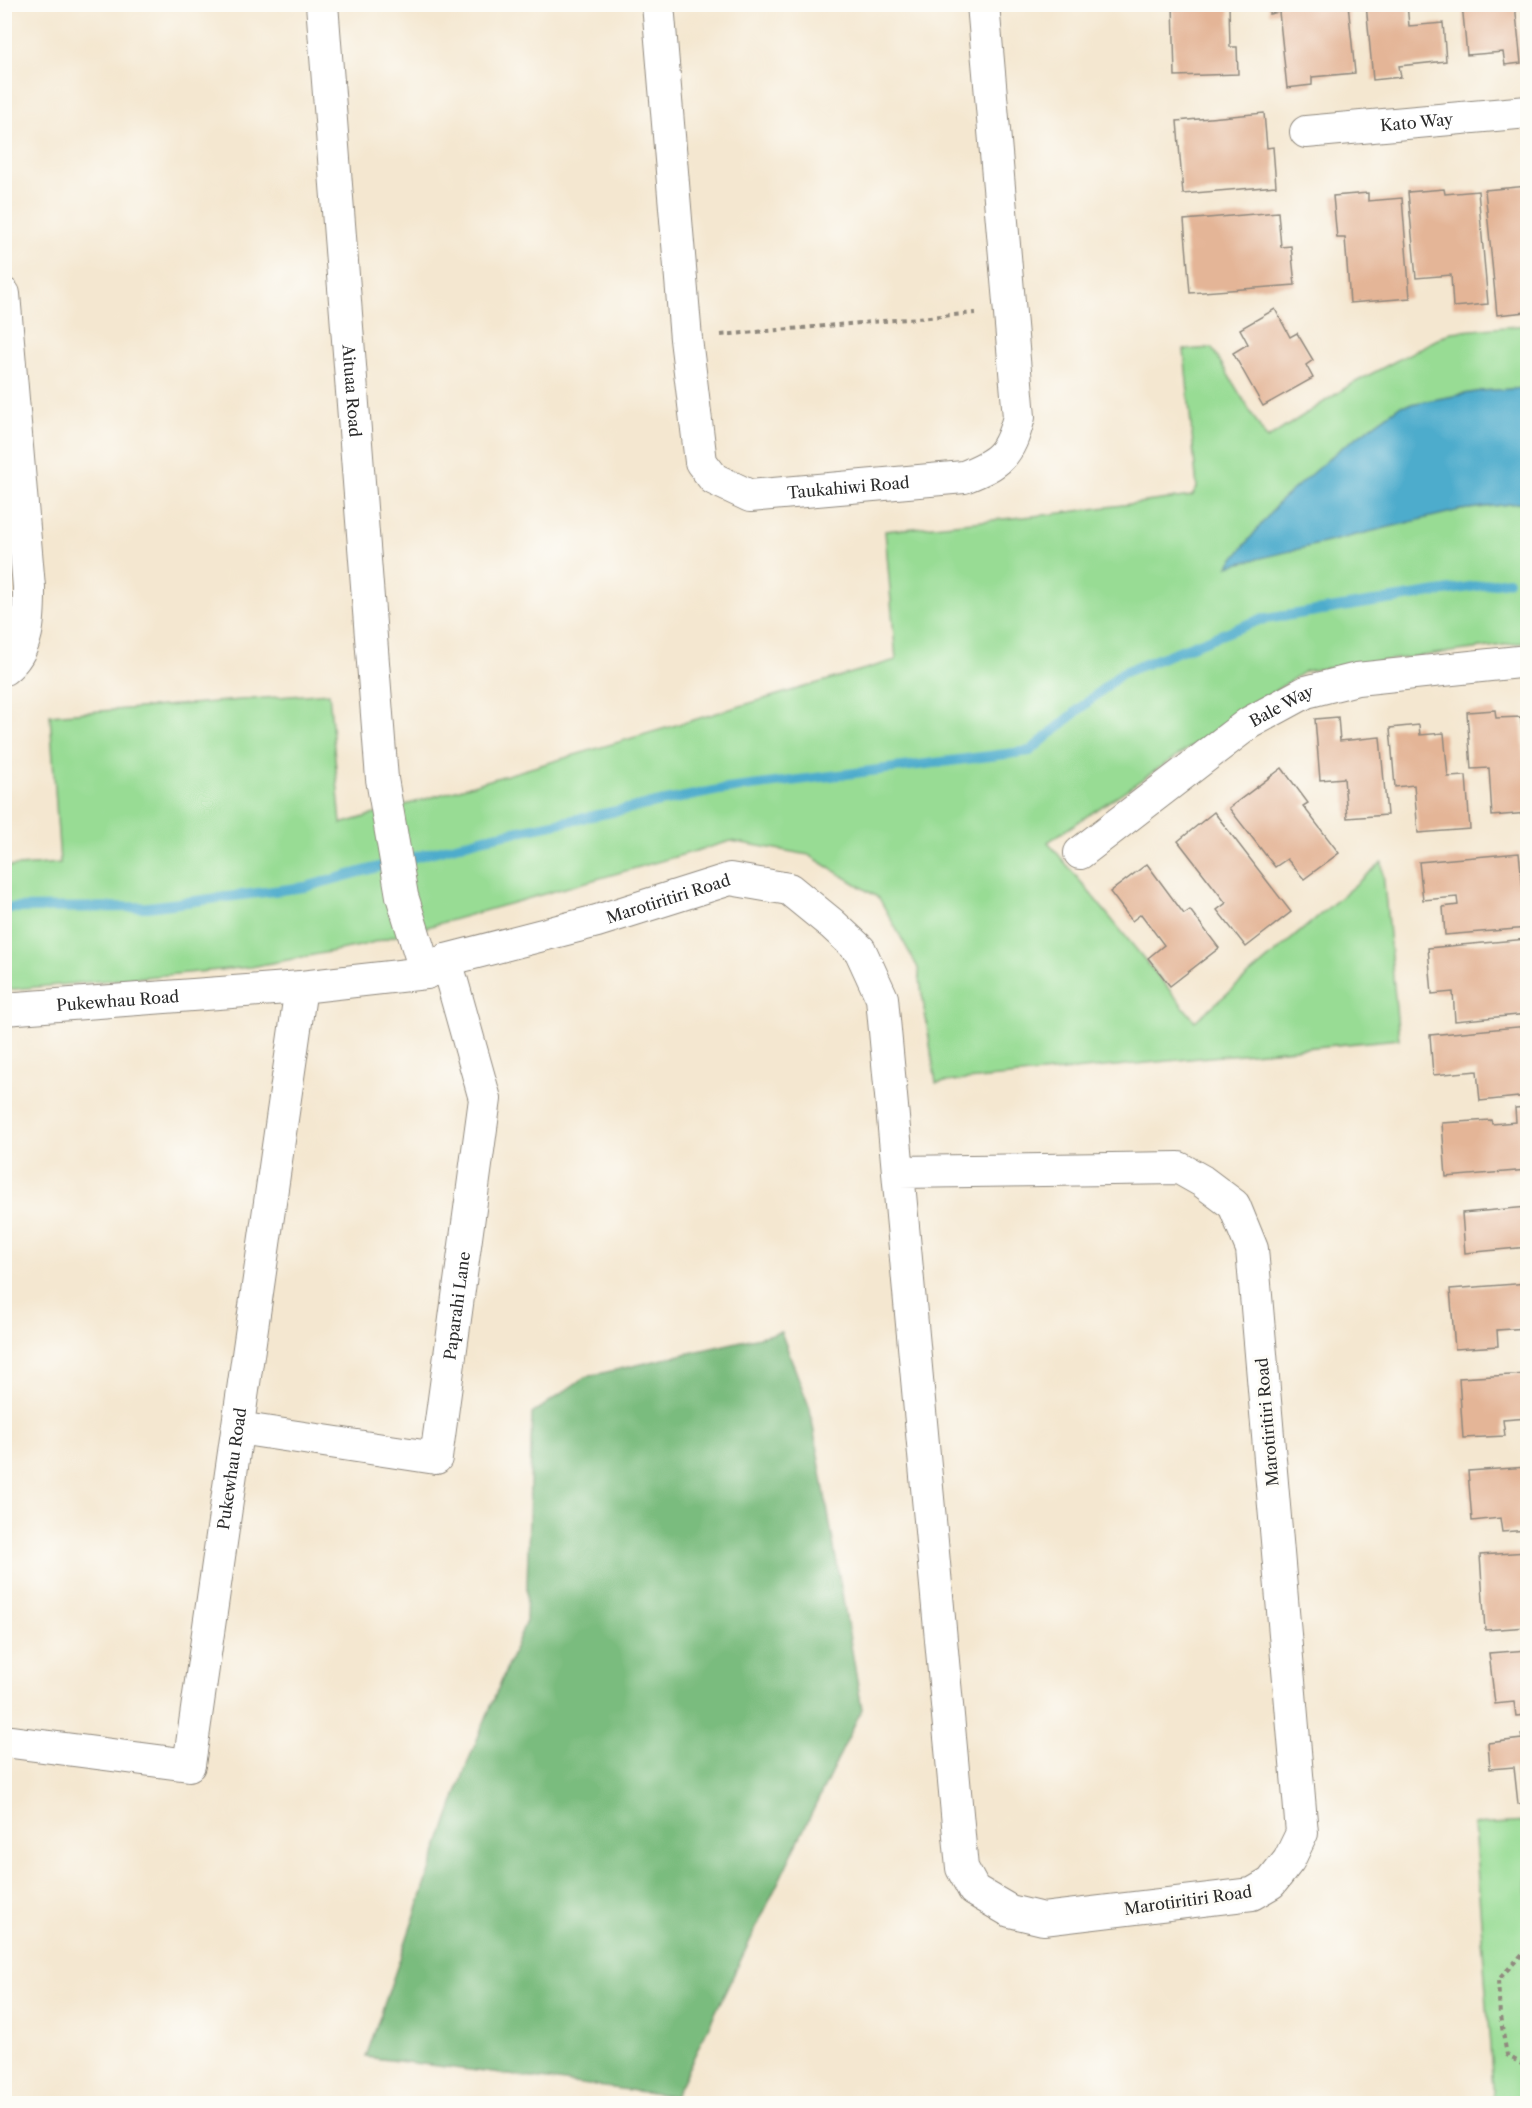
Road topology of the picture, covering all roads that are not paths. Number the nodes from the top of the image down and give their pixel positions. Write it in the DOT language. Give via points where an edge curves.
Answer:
graph roads {
  1 [pos="322,4"];
  2 [pos="658,4"];
  3 [pos="983,4"];
  4 [pos="1527,112"];
  5 [pos="1306,132"];
  6 [pos="4,294"];
  7 [pos="1527,661"];
  8 [pos="4,669"];
  9 [pos="1080,854"];
  10 [pos="436,966"];
  11 [pos="302,987"];
  12 [pos="4,1009"];
  13 [pos="899,1172"];
  14 [pos="238,1428"];
  15 [pos="4,1741"];
  1 -- 10 [label="street, Aituaa Road" via="382,780 402,896"];
  2 -- 3 [label="street, Taukahiwi Road" via="686,339 701,462 714,479 750,496 964,477 987,468 1003,455 1014,437 1019,417"];
  4 -- 5 [label="street, Kato Way"];
  6 -- 8 [label="street" via="29,586 28,626 19,653"];
  7 -- 9 [label="street, Bale Way" via="1357,679 1306,692 1249,723"];
  10 -- 11 [label="street, Pukewhau Road"];
  10 -- 13 [label="street, Marotiritiri Road" via="730,879 789,890 860,950 882,998"];
  10 -- 14 [label="street, Paparahi Lane" via="485,1099 436,1458"];
  11 -- 12 [label="street, Pukewhau Road"];
  11 -- 14 [label="street, Pukewhau Road"];
  13 -- 13 [label="street, Marotiritiri Road" via="962,1868 974,1890 1010,1911 1043,1919 1252,1894 1271,1883 1289,1860 1302,1833 1252,1249 1234,1205 1179,1168"];
  14 -- 15 [label="street, Pukewhau Road" via="189,1765"];
}
